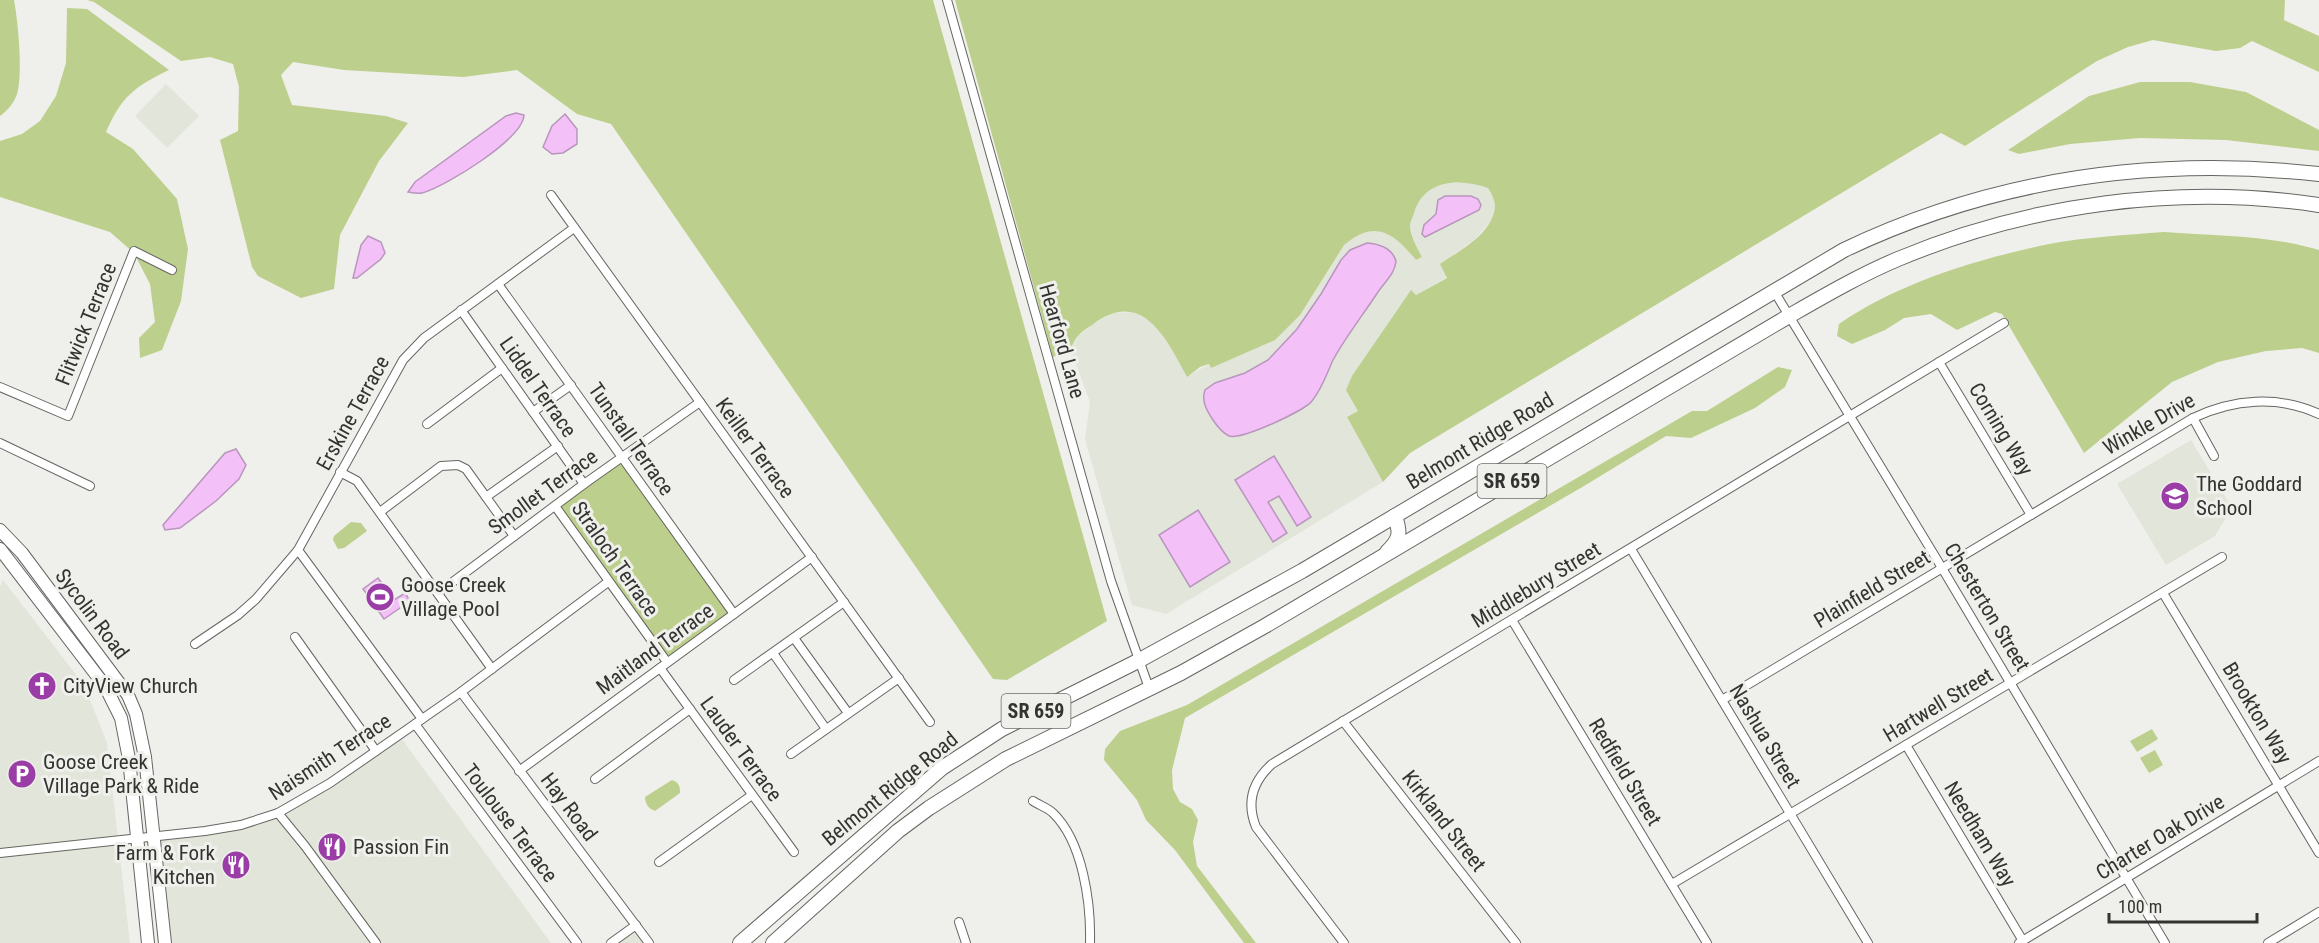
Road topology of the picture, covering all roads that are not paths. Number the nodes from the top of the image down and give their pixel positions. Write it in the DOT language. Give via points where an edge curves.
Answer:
graph roads {
  1 [pos="947,0"];
  2 [pos="2319,174"];
  3 [pos="551,195"];
  4 [pos="2319,205"];
  5 [pos="574,228"];
  6 [pos="172,270"];
  7 [pos="498,284"];
  8 [pos="1774,291"];
  9 [pos="461,310"];
  10 [pos="1789,316"];
  11 [pos="2004,323"];
  12 [pos="1939,362"];
  13 [pos="502,369"];
  14 [pos="571,385"];
  15 [pos="0,387"];
  16 [pos="700,402"];
  17 [pos="532,412"];
  18 [pos="2319,414"];
  19 [pos="1850,415"];
  20 [pos="2193,418"];
  21 [pos="426,424"];
  22 [pos="0,443"];
  23 [pos="558,446"];
  24 [pos="2214,456"];
  25 [pos="622,457"];
  26 [pos="340,472"];
  27 [pos="2102,472"];
  28 [pos="584,484"];
  29 [pos="90,486"];
  30 [pos="486,497"];
  31 [pos="555,506"];
  32 [pos="380,512"];
  33 [pos="2031,515"];
  34 [pos="1395,516"];
  35 [pos="0,530"];
  36 [pos="514,536"];
  37 [pos="0,549"];
  38 [pos="1631,549"];
  39 [pos="298,550"];
  40 [pos="812,557"];
  41 [pos="2222,557"];
  42 [pos="1379,560"];
  43 [pos="1942,567"];
  44 [pos="608,582"];
  45 [pos="2163,592"];
  46 [pos="438,593"];
  47 [pos="843,602"];
  48 [pos="734,614"];
  49 [pos="1512,620"];
  50 [pos="295,637"];
  51 [pos="794,638"];
  52 [pos="195,644"];
  53 [pos="773,653"];
  54 [pos="1138,661"];
  55 [pos="664,665"];
  56 [pos="492,669"];
  57 [pos="899,678"];
  58 [pos="734,680"];
  59 [pos="2011,683"];
  60 [pos="1149,688"];
  61 [pos="461,692"];
  62 [pos="1722,700"];
  63 [pos="690,709"];
  64 [pos="848,713"];
  65 [pos="1343,721"];
  66 [pos="418,722"];
  67 [pos="930,722"];
  68 [pos="826,729"];
  69 [pos="1906,745"];
  70 [pos="376,751"];
  71 [pos="791,754"];
  72 [pos="2319,761"];
  73 [pos="519,771"];
  74 [pos="596,778"];
  75 [pos="2279,785"];
  76 [pos="752,795"];
  77 [pos="1033,801"];
  78 [pos="278,813"];
  79 [pos="1791,813"];
  80 [pos="153,837"];
  81 [pos="137,838"];
  82 [pos="794,852"];
  83 [pos="0,853"];
  84 [pos="2319,853"];
  85 [pos="658,862"];
  86 [pos="2127,878"];
  87 [pos="1672,884"];
  88 [pos="2319,912"];
  89 [pos="959,922"];
  90 [pos="636,925"];
  91 [pos="2021,942"];
  92 [pos="148,943"];
  93 [pos="165,943"];
  94 [pos="376,943"];
  95 [pos="577,943"];
  96 [pos="611,943"];
  97 [pos="649,943"];
  98 [pos="740,943"];
  99 [pos="772,943"];
  100 [pos="966,943"];
  101 [pos="1090,943"];
  102 [pos="1344,943"];
  103 [pos="1515,943"];
  104 [pos="1707,943"];
  105 [pos="1869,943"];
  106 [pos="2165,943"];
  107 [pos="2268,943"];
  1 -- 54 [label="street, Hearford Lane" via="1108,569"];
  2 -- 8 [label="main road, Belmont Ridge Road / SR 659" via="2173,168 2128,171 1990,195 1890,228"];
  3 -- 5 [label="street, Keiller Terrace"];
  4 -- 10 [label="main road, Belmont Ridge Road / SR 659" via="2245,198 2159,198 2047,214 1964,234 1896,259"];
  5 -- 7 [label="street, Erskine Terrace"];
  5 -- 16 [label="street, Keiller Terrace"];
  6 -- 15 [label="street, Flitwick Terrace" via="134,251 68,416"];
  7 -- 9 [label="street, Erskine Terrace"];
  7 -- 14 [label="street, Tunstall Terrace"];
  8 -- 10 [label="street, Chesterton Street"];
  8 -- 34 [label="main road, Belmont Ridge Road / SR 659"];
  9 -- 13 [label="street, Liddel Terrace"];
  9 -- 26 [label="street, Erskine Terrace" via="403,360"];
  10 -- 19 [label="street, Chesterton Street"];
  10 -- 42 [label="main road, Belmont Ridge Road / SR 659"];
  11 -- 12 [label="street, Middlebury Street"];
  12 -- 19 [label="street, Middlebury Street"];
  12 -- 33 [label="street, Corning Way"];
  13 -- 17 [label="street, Liddel Terrace"];
  13 -- 21 [label="street"];
  14 -- 17 [label="street"];
  14 -- 25 [label="street, Tunstall Terrace"];
  16 -- 25 [label="street, Smollet Terrace"];
  16 -- 40 [label="street, Keiller Terrace"];
  17 -- 23 [label="street, Liddel Terrace"];
  18 -- 20 [label="street, Winkle Drive" via="2278,402 2246,401 2213,408"];
  19 -- 38 [label="street, Middlebury Street"];
  19 -- 43 [label="street, Chesterton Street"];
  20 -- 24 [label="street"];
  20 -- 27 [label="street, Winkle Drive"];
  22 -- 29 [label="street"];
  23 -- 28 [label="street, Liddel Terrace"];
  23 -- 30 [label="street"];
  25 -- 28 [label="street, Smollet Terrace"];
  25 -- 48 [label="street, Tunstall Terrace"];
  26 -- 32 [label="street" via="357,481"];
  26 -- 39 [label="street, Erskine Terrace"];
  27 -- 33 [label="street, Plainfield Street"];
  28 -- 31 [label="street, Smollet Terrace"];
  30 -- 32 [label="street" via="466,469 448,464"];
  30 -- 36 [label="street"];
  31 -- 36 [label="street, Smollet Terrace"];
  31 -- 44 [label="street, Straloch Terrace"];
  32 -- 46 [label="street"];
  33 -- 43 [label="street, Plainfield Street"];
  34 -- 42 [label="main road" via="1399,527 1397,541"];
  34 -- 54 [label="main road, Belmont Ridge Road / SR 659"];
  35 -- 80 [label="main road, Sycolin Road" via="128,695 145,757"];
  36 -- 46 [label="street, Smollet Terrace"];
  37 -- 81 [label="main road, Sycolin Road" via="113,700 125,734"];
  38 -- 49 [label="street, Middlebury Street"];
  38 -- 62 [label="street, Nashua Street"];
  39 -- 52 [label="street, Erskine Terrace" via="256,599"];
  39 -- 66 [label="street, Toulouse Terrace"];
  40 -- 47 [label="street, Keiller Terrace"];
  40 -- 48 [label="street, Maitland Terrace"];
  41 -- 45 [label="street, Hartwell Street"];
  42 -- 60 [label="main road, Belmont Ridge Road / SR 659"];
  43 -- 59 [label="street, Chesterton Street"];
  43 -- 62 [label="street, Plainfield Street"];
  44 -- 55 [label="street, Straloch Terrace"];
  44 -- 56 [label="street, Naismith Terrace"];
  45 -- 59 [label="street, Hartwell Street"];
  45 -- 75 [label="street, Brookton Way"];
  46 -- 56 [label="street"];
  47 -- 51 [label="street"];
  47 -- 57 [label="street, Keiller Terrace"];
  48 -- 55 [label="street, Maitland Terrace"];
  49 -- 65 [label="street, Middlebury Street"];
  49 -- 87 [label="street, Redfield Street"];
  50 -- 70 [label="street"];
  51 -- 53 [label="street"];
  51 -- 64 [label="street"];
  53 -- 58 [label="street"];
  53 -- 68 [label="street"];
  54 -- 60 [label="street, Hearford Lane"];
  54 -- 98 [label="main road, Belmont Ridge Road / SR 659" via="1028,715 942,768"];
  55 -- 63 [label="street, Lauder Terrace"];
  55 -- 73 [label="street, Maitland Terrace"];
  56 -- 61 [label="street, Naismith Terrace"];
  57 -- 64 [label="street"];
  57 -- 67 [label="street, Keiller Terrace"];
  59 -- 69 [label="street, Hartwell Street"];
  59 -- 86 [label="street, Chesterton Street"];
  60 -- 99 [label="main road, Belmont Ridge Road / SR 659" via="1006,759 929,808"];
  61 -- 66 [label="street, Naismith Terrace"];
  61 -- 73 [label="street, Hay Road"];
  62 -- 79 [label="street, Nashua Street"];
  63 -- 74 [label="street"];
  63 -- 76 [label="street, Lauder Terrace"];
  64 -- 68 [label="street"];
  65 -- 102 [label="street, Middlebury Street" via="1264,771 1254,788 1251,807 1259,832"];
  65 -- 103 [label="street, Kirkland Street"];
  66 -- 70 [label="street, Naismith Terrace"];
  66 -- 95 [label="street, Toulouse Terrace"];
  68 -- 71 [label="street"];
  69 -- 79 [label="street, Hartwell Street"];
  69 -- 91 [label="street, Needham Way"];
  70 -- 78 [label="street, Naismith Terrace"];
  72 -- 75 [label="street, Charter Oak Drive"];
  73 -- 90 [label="street, Hay Road"];
  75 -- 84 [label="street, Brookton Way"];
  75 -- 86 [label="street, Charter Oak Drive"];
  76 -- 82 [label="street, Lauder Terrace"];
  76 -- 85 [label="street"];
  77 -- 101 [label="street" via="1052,812 1071,840 1088,899"];
  78 -- 80 [label="street, Naismith Terrace" via="241,825"];
  78 -- 94 [label="street"];
  79 -- 87 [label="street, Hartwell Street"];
  79 -- 105 [label="street, Nashua Street"];
  80 -- 81 [label="street, Naismith Terrace"];
  80 -- 93 [label="main road, Sycolin Road"];
  81 -- 83 [label="street, Naismith Terrace"];
  81 -- 92 [label="main road, Sycolin Road"];
  86 -- 91 [label="street, Charter Oak Drive"];
  86 -- 106 [label="street, Chesterton Street"];
  87 -- 104 [label="street, Redfield Street"];
  88 -- 107 [label="street"];
  89 -- 100 [label="street"];
  90 -- 96 [label="street"];
  90 -- 97 [label="street, Hay Road"];
}
